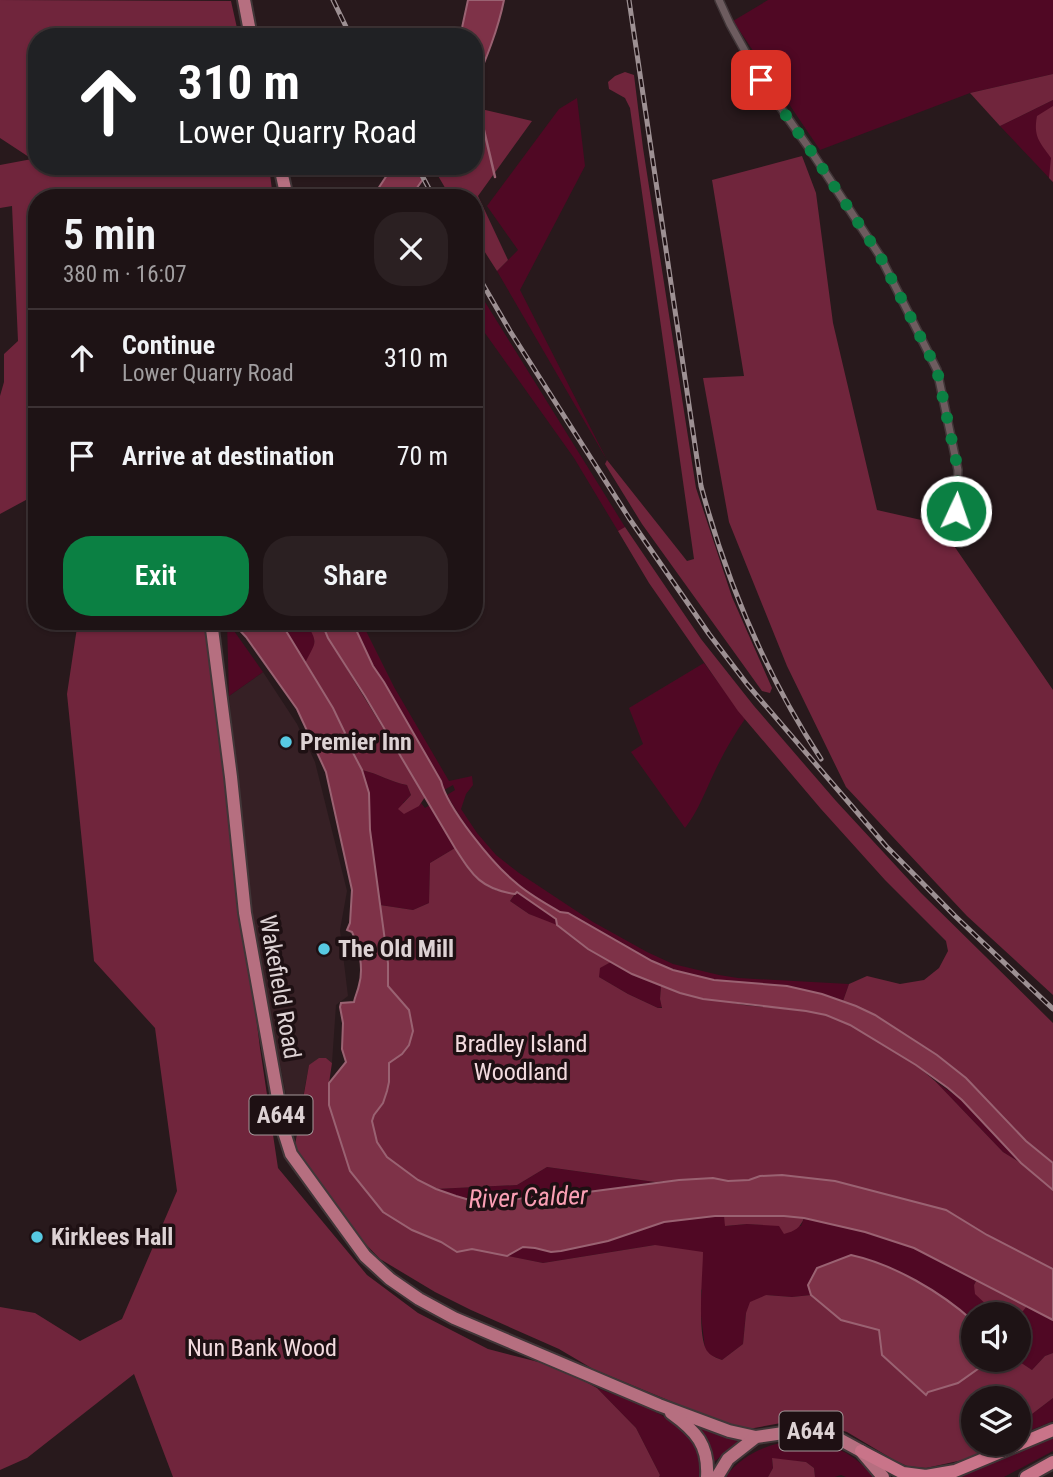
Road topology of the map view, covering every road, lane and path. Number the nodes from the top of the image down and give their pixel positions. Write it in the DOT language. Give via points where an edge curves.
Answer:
graph roads {
  1 [pos="244,0"];
  2 [pos="719,0"];
  3 [pos="249,28"];
  4 [pos="956,511"];
  5 [pos="212,630"];
  6 [pos="659,1405"];
  7 [pos="1053,1430"];
  8 [pos="757,1437"];
  9 [pos="861,1451"];
  10 [pos="1053,1462"];
  11 [pos="707,1477"];
  12 [pos="717,1477"];
  13 [pos="883,1477"];
  14 [pos="1026,1477"];
  1 -- 3 [label="highway"];
  2 -- 4 [label="street" via="761,80 880,256 937,370 958,470"];
  5 -- 6 [label="highway, Wakefield Road / A644" via="245,913 290,1154 365,1256 404,1290 454,1318"];
  6 -- 8 [label="highway, Wakefield Road / A644"];
  6 -- 11 [label="highway, Wakefield Road / A644" via="693,1430 703,1445"];
  7 -- 9 [label="highway" via="955,1471 926,1476 903,1473"];
  8 -- 9 [label="highway, A644" via="804,1430 839,1439"];
  8 -- 12 [label="highway, A644" via="728,1460"];
  9 -- 13 [label="highway, A644"];
  10 -- 14 [label="highway"];
}
